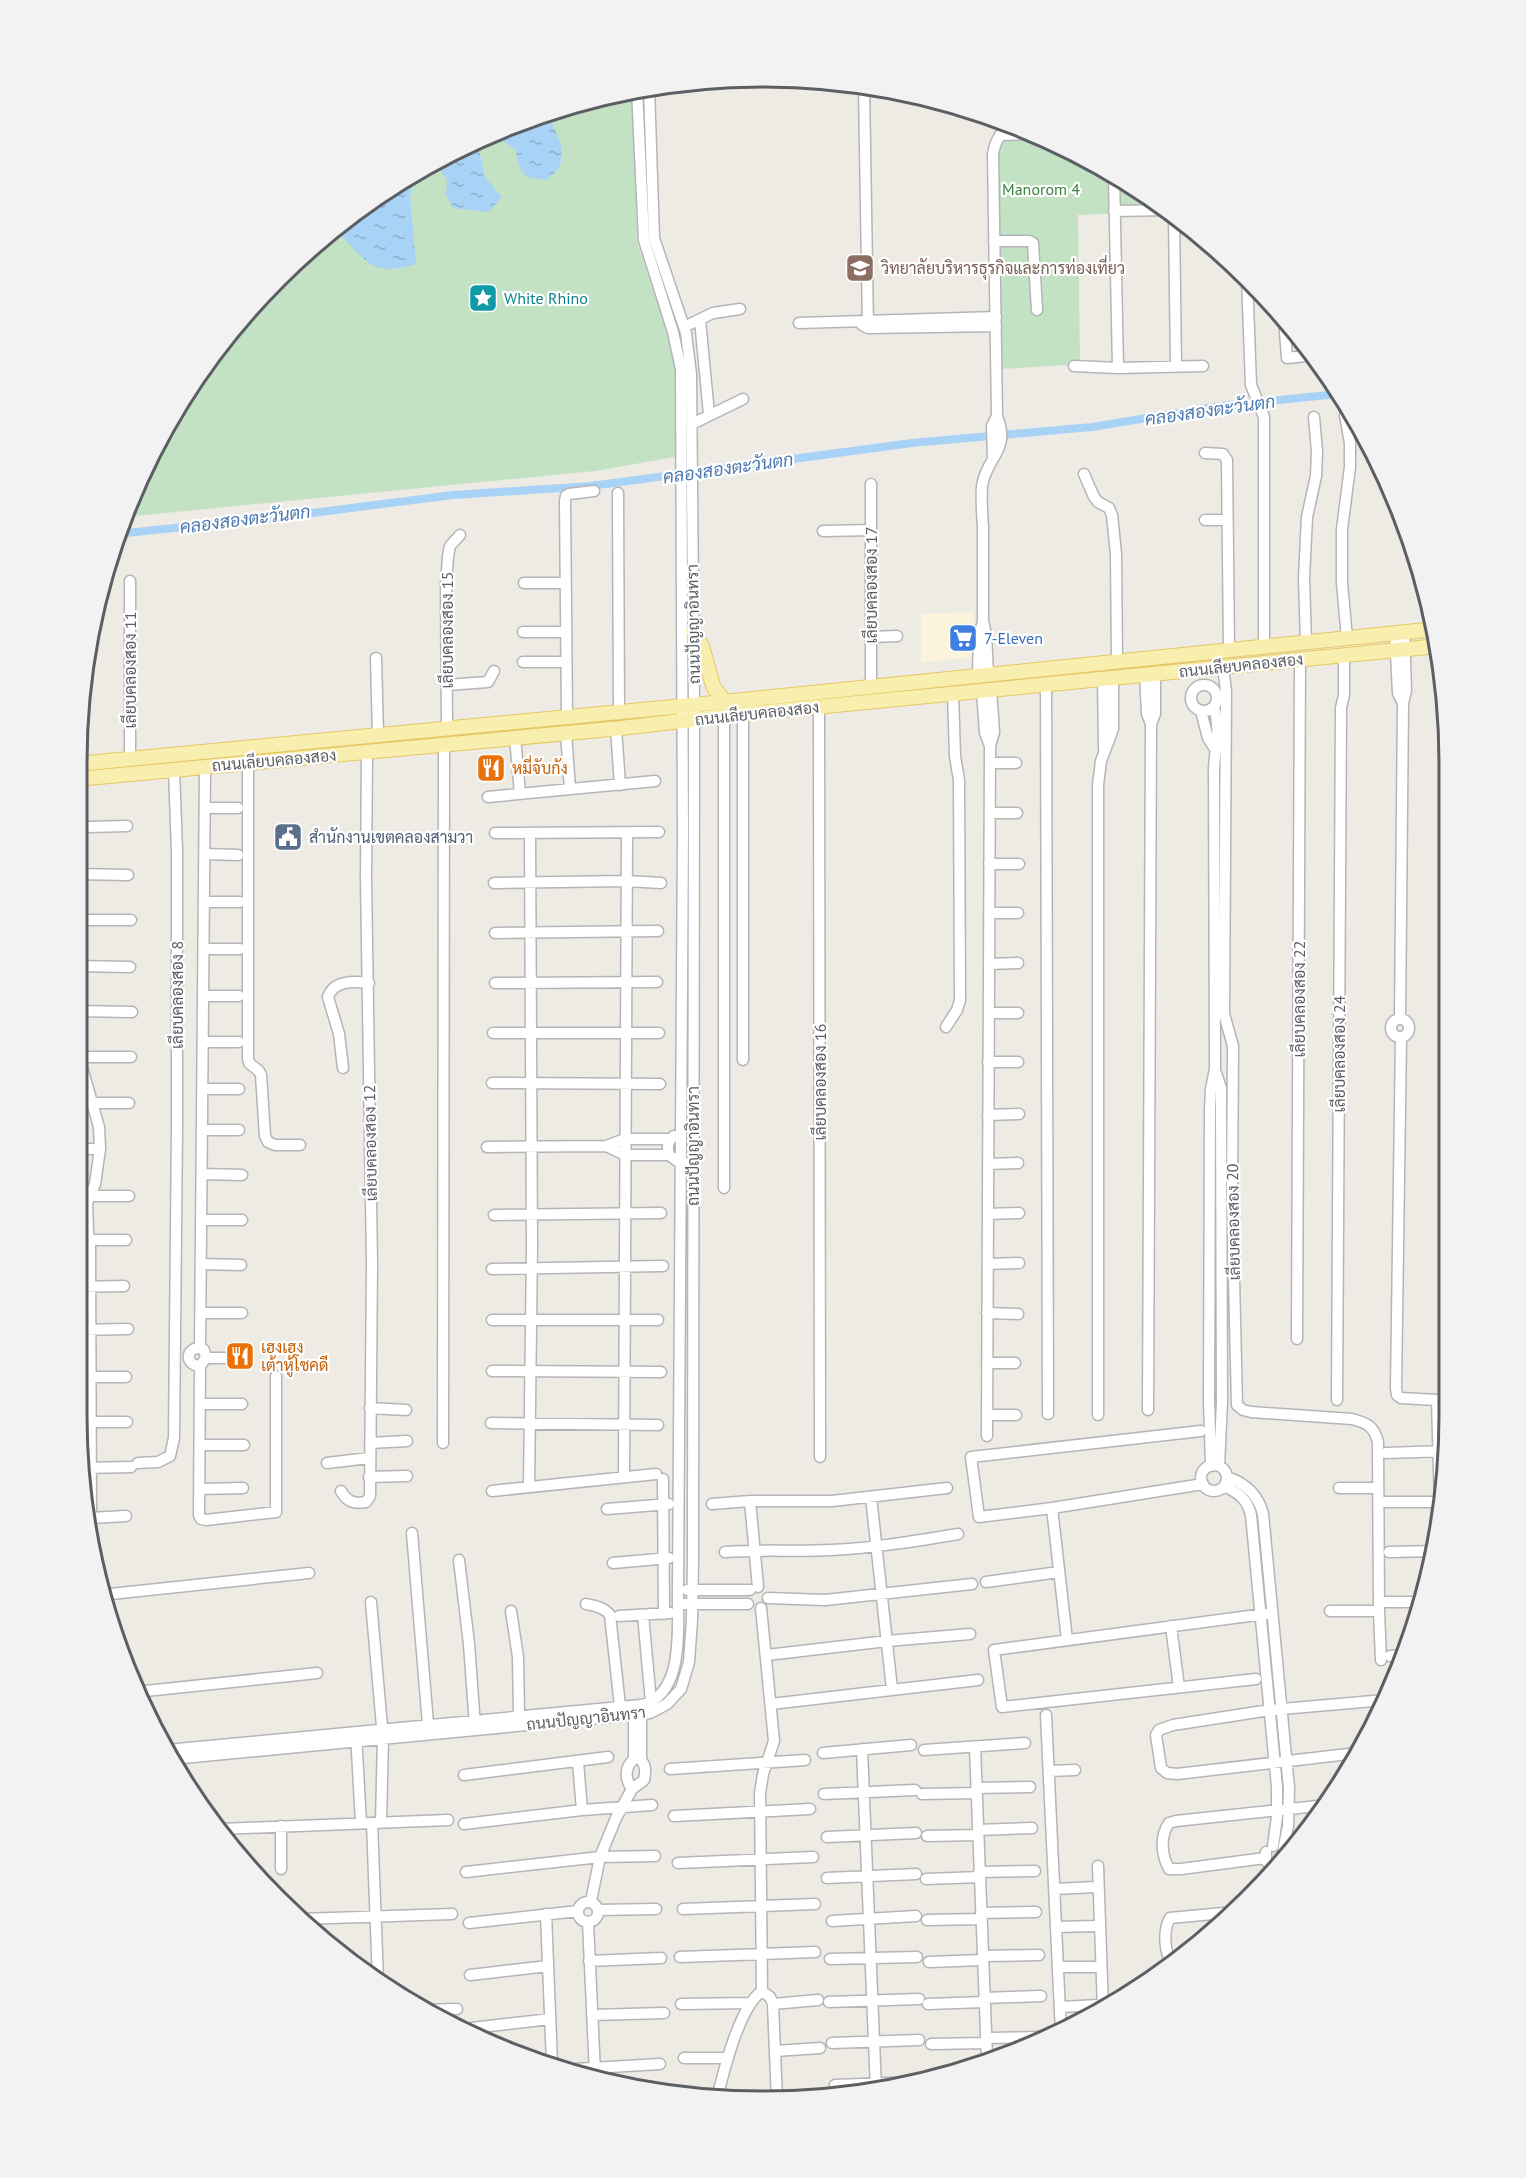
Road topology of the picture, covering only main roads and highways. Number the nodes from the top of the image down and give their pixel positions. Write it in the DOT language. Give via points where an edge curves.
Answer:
graph roads {
  1 [pos="1426,630"];
  2 [pos="693,631"];
  3 [pos="1429,647"];
  4 [pos="724,701"];
  5 [pos="420,730"];
  6 [pos="422,746"];
  7 [pos="87,763"];
  8 [pos="87,778"];
  1 -- 4 [label="main road, ถนนเลียบคลองสอง"];
  2 -- 4 [label="main road" via="702,646 713,686"];
  3 -- 6 [label="main road, ถนนเลียบคลองสอง"];
  4 -- 5 [label="main road, ถนนเลียบคลองสอง"];
  5 -- 6 [label="main road"];
  5 -- 7 [label="main road, ถนนเลียบคลองสอง"];
  6 -- 8 [label="main road, ถนนเลียบคลองสอง"];
}
